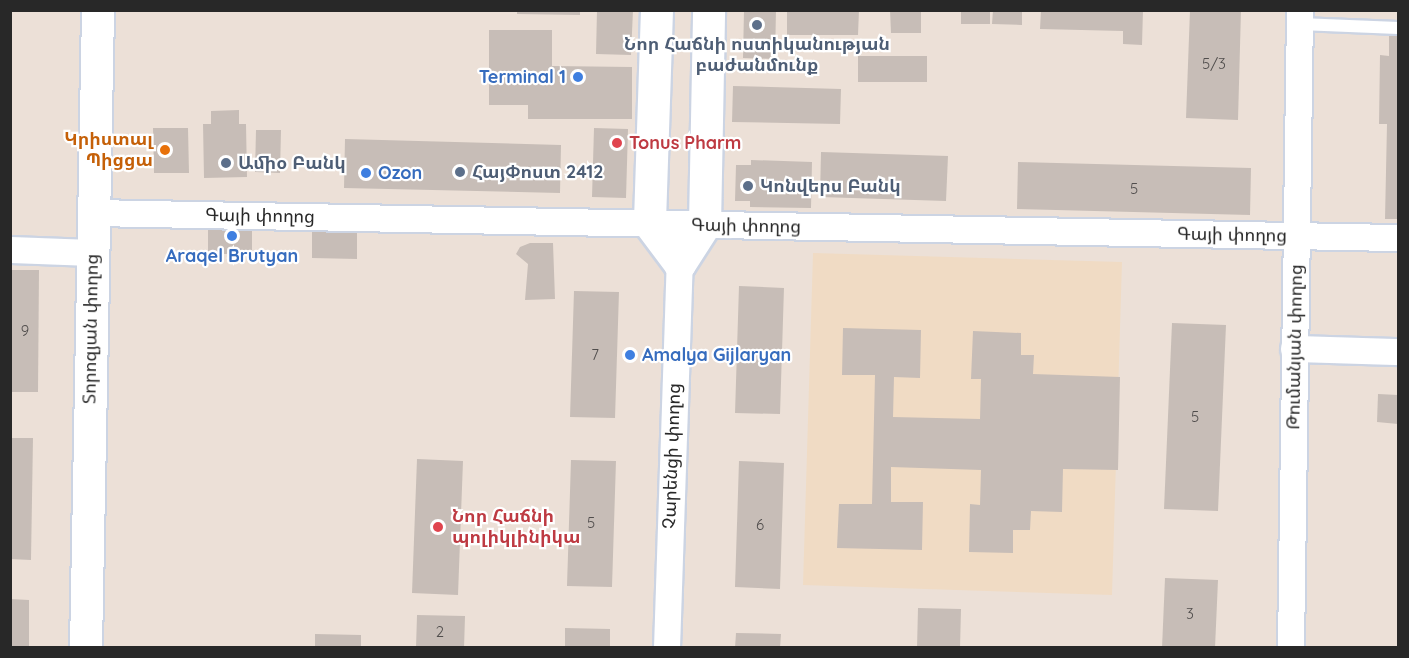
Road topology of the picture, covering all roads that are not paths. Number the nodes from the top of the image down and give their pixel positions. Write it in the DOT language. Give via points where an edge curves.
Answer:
graph roads {
  1 [pos="98,10"];
  2 [pos="657,10"];
  3 [pos="708,10"];
  4 [pos="1300,17"];
  5 [pos="1398,28"];
  6 [pos="93,213"];
  7 [pos="650,224"];
  8 [pos="705,225"];
  9 [pos="1298,236"];
  10 [pos="1398,238"];
  11 [pos="10,250"];
  12 [pos="92,253"];
  13 [pos="680,264"];
  14 [pos="1294,349"];
  15 [pos="1398,352"];
  16 [pos="86,648"];
  17 [pos="667,648"];
  18 [pos="1291,648"];
  1 -- 6 [label="street, Տորոզյան փողոց"];
  2 -- 7 [label="street"];
  3 -- 8 [label="street"];
  4 -- 5 [label="lane"];
  4 -- 9 [label="street, Թումանյան փողոց"];
  6 -- 7 [label="street, Գայի փողոց"];
  6 -- 12 [label="street, Տորոզյան փողոց"];
  7 -- 8 [label="street, Գայի փողոց"];
  7 -- 13 [label="street"];
  8 -- 9 [label="street, Գայի փողոց"];
  8 -- 13 [label="street"];
  9 -- 10 [label="street, Գայի փողոց"];
  9 -- 14 [label="street, Թումանյան փողոց"];
  11 -- 12 [label="street"];
  12 -- 16 [label="street, Տորոզյան փողոց"];
  13 -- 17 [label="street, Չարենցի փողոց"];
  14 -- 15 [label="street"];
  14 -- 18 [label="street, Թումանյան փողոց"];
}
